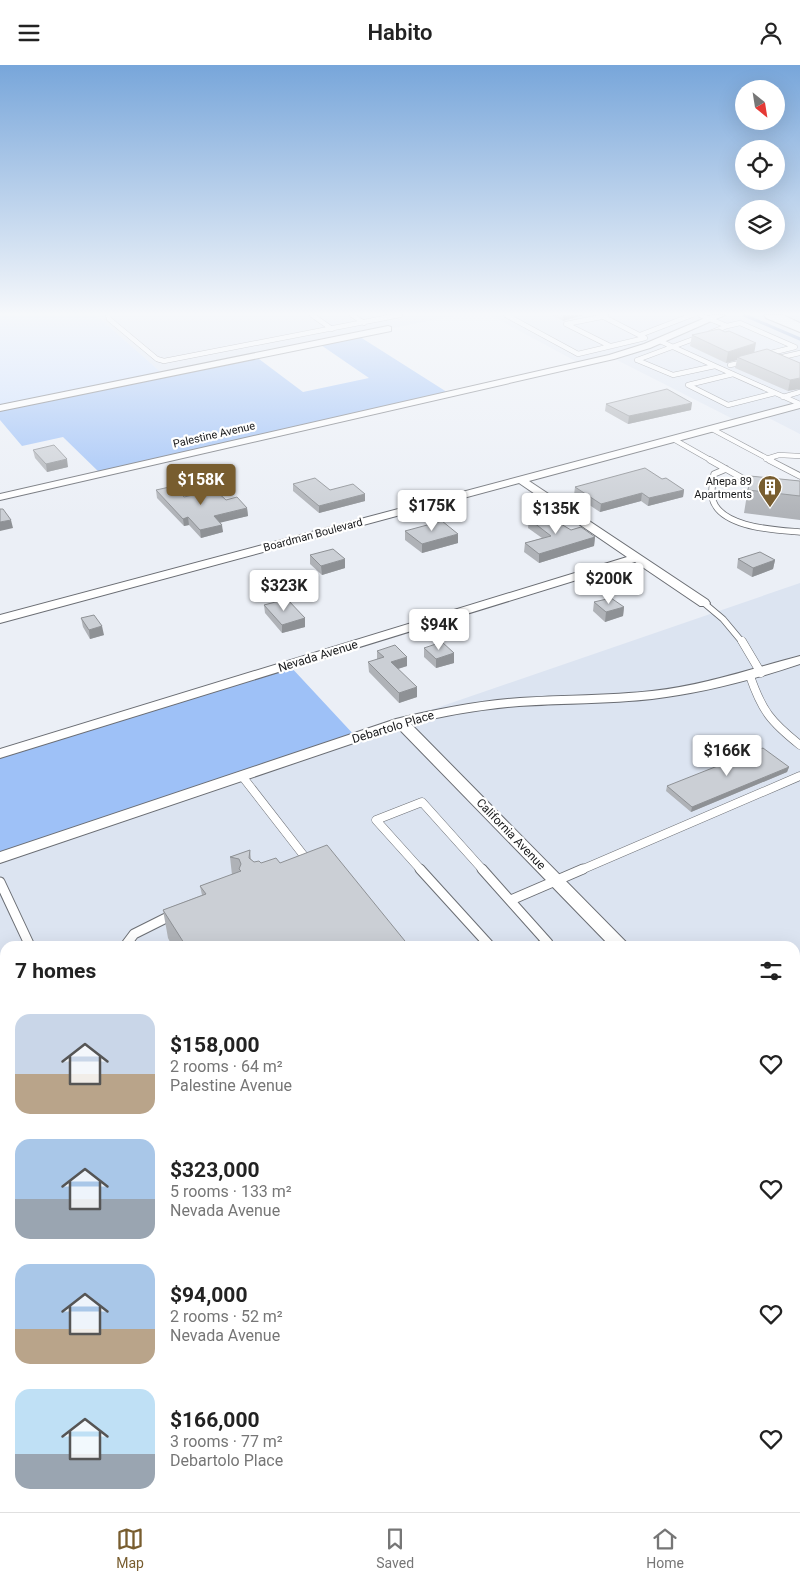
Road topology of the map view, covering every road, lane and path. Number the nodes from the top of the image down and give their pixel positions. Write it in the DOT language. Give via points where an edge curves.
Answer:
graph roads {
  1 [pos="125,383"];
  2 [pos="499,383"];
  3 [pos="698,383"];
  4 [pos="752,383"];
  5 [pos="800,392"];
  6 [pos="775,393"];
  7 [pos="783,397"];
  8 [pos="800,405"];
  9 [pos="0,408"];
  10 [pos="712,429"];
  11 [pos="675,440"];
  12 [pos="800,456"];
  13 [pos="766,459"];
  14 [pos="726,469"];
  15 [pos="800,477"];
  16 [pos="521,480"];
  17 [pos="765,491"];
  18 [pos="0,497"];
  19 [pos="800,533"];
  20 [pos="635,558"];
  21 [pos="704,603"];
  22 [pos="0,619"];
  23 [pos="800,660"];
  24 [pos="755,674"];
  25 [pos="401,722"];
  26 [pos="800,745"];
  27 [pos="0,754"];
  28 [pos="242,776"];
  29 [pos="800,776"];
  30 [pos="0,858"];
  31 [pos="305,866"];
  32 [pos="555,880"];
  33 [pos="0,882"];
  34 [pos="511,900"];
  35 [pos="183,909"];
  36 [pos="28,941"];
  37 [pos="129,941"];
  38 [pos="485,941"];
  39 [pos="546,941"];
  40 [pos="615,941"];
  1 -- 9 [label="street"];
  2 -- 18 [label="street, Palestine Avenue"];
  3 -- 6 [label="lane" via="688,385 728,405"];
  4 -- 6 [label="lane"];
  5 -- 7 [label="lane"];
  6 -- 7 [label="lane"];
  7 -- 8 [label="lane"];
  8 -- 10 [label="street, Boardman Boulevard"];
  10 -- 11 [label="street, Boardman Boulevard"];
  10 -- 13 [label="lane"];
  11 -- 14 [label="lane"];
  11 -- 16 [label="street, Boardman Boulevard"];
  12 -- 13 [label="lane" via="779,455"];
  13 -- 15 [label="lane"];
  14 -- 17 [label="lane"];
  14 -- 19 [label="lane" via="714,474 712,499 721,511 749,525"];
  16 -- 20 [label="street"];
  16 -- 22 [label="street, Boardman Boulevard"];
  20 -- 21 [label="street"];
  20 -- 27 [label="street, Nevada Avenue"];
  21 -- 24 [label="lane" via="742,638"];
  23 -- 24 [label="street, Debartolo Place"];
  24 -- 25 [label="street, Debartolo Place" via="655,695 505,703"];
  24 -- 26 [label="lane" via="761,708 779,729"];
  25 -- 28 [label="street, Debartolo Place"];
  25 -- 32 [label="street, California Avenue"];
  28 -- 30 [label="street, Debartolo Place"];
  28 -- 31 [label="lane"];
  29 -- 32 [label="lane"];
  32 -- 34 [label="lane"];
  32 -- 40 [label="street, California Avenue"];
  33 -- 36 [label="lane"];
  34 -- 38 [label="lane" via="422,802 376,820"];
  34 -- 39 [label="lane"];
  35 -- 37 [label="lane" via="134,934"];
}
